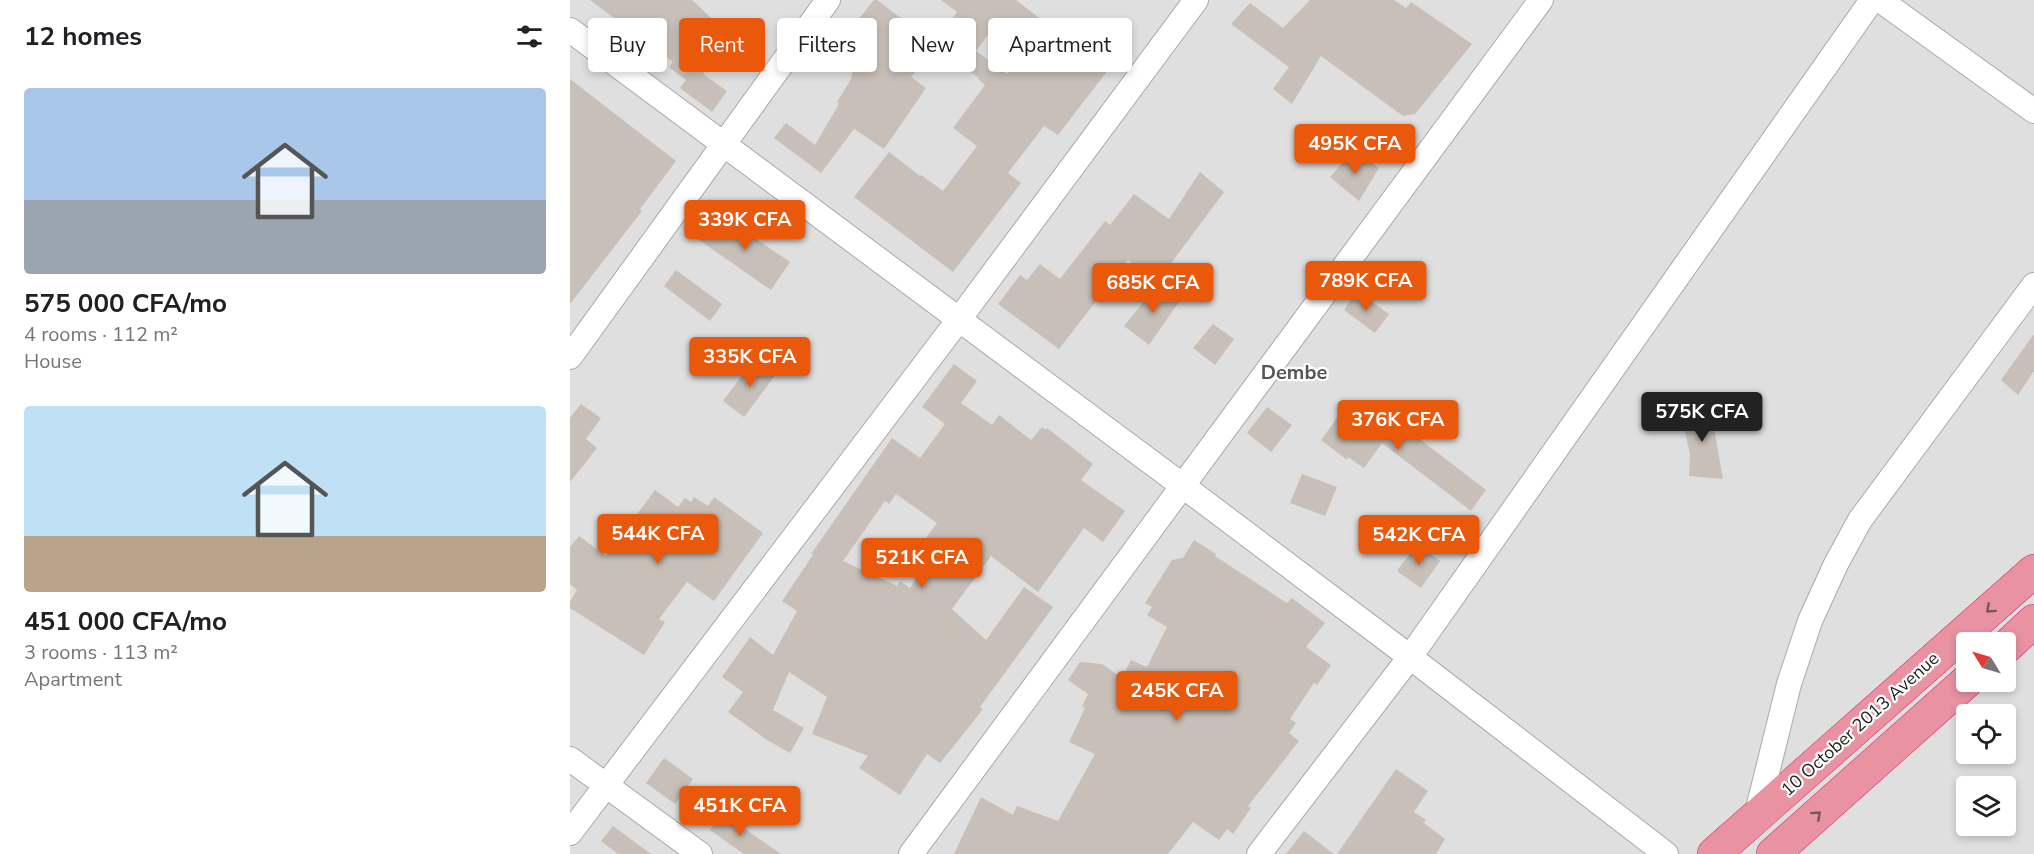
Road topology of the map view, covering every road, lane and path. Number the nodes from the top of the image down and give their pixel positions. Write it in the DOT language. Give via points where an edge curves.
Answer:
graph roads {
  1 [pos="828,0"];
  2 [pos="1196,0"];
  3 [pos="1541,0"];
  4 [pos="1872,0"];
  5 [pos="1880,0"];
  6 [pos="570,30"];
  7 [pos="2034,111"];
  8 [pos="722,145"];
  9 [pos="2034,285"];
  10 [pos="960,318"];
  11 [pos="570,357"];
  12 [pos="1183,486"];
  13 [pos="2034,571"];
  14 [pos="2034,621"];
  15 [pos="2016,638"];
  16 [pos="1410,657"];
  17 [pos="1956,691"];
  18 [pos="570,759"];
  19 [pos="605,784"];
  20 [pos="1756,817"];
  21 [pos="570,833"];
  22 [pos="700,854"];
  23 [pos="911,854"];
  24 [pos="1259,854"];
  25 [pos="1666,854"];
  26 [pos="1714,854"];
  27 [pos="1773,854"];
  1 -- 8 [label="street"];
  2 -- 10 [label="street"];
  3 -- 12 [label="street"];
  4 -- 16 [label="street"];
  5 -- 7 [label="street"];
  6 -- 8 [label="street"];
  8 -- 10 [label="street"];
  8 -- 11 [label="street"];
  9 -- 20 [label="street" via="1860,520 1836,564 1810,621 1789,684"];
  10 -- 12 [label="street"];
  10 -- 19 [label="street"];
  12 -- 16 [label="street"];
  12 -- 23 [label="street"];
  13 -- 20 [label="highway, 10 October 2013 Avenue, one-way"];
  14 -- 15 [label="highway"];
  16 -- 24 [label="street"];
  16 -- 25 [label="street"];
  27 -- 17 [label="highway, one-way"];
  18 -- 19 [label="street"];
  19 -- 21 [label="street"];
  19 -- 22 [label="street"];
  20 -- 26 [label="highway, 10 October 2013 Avenue"];
}
